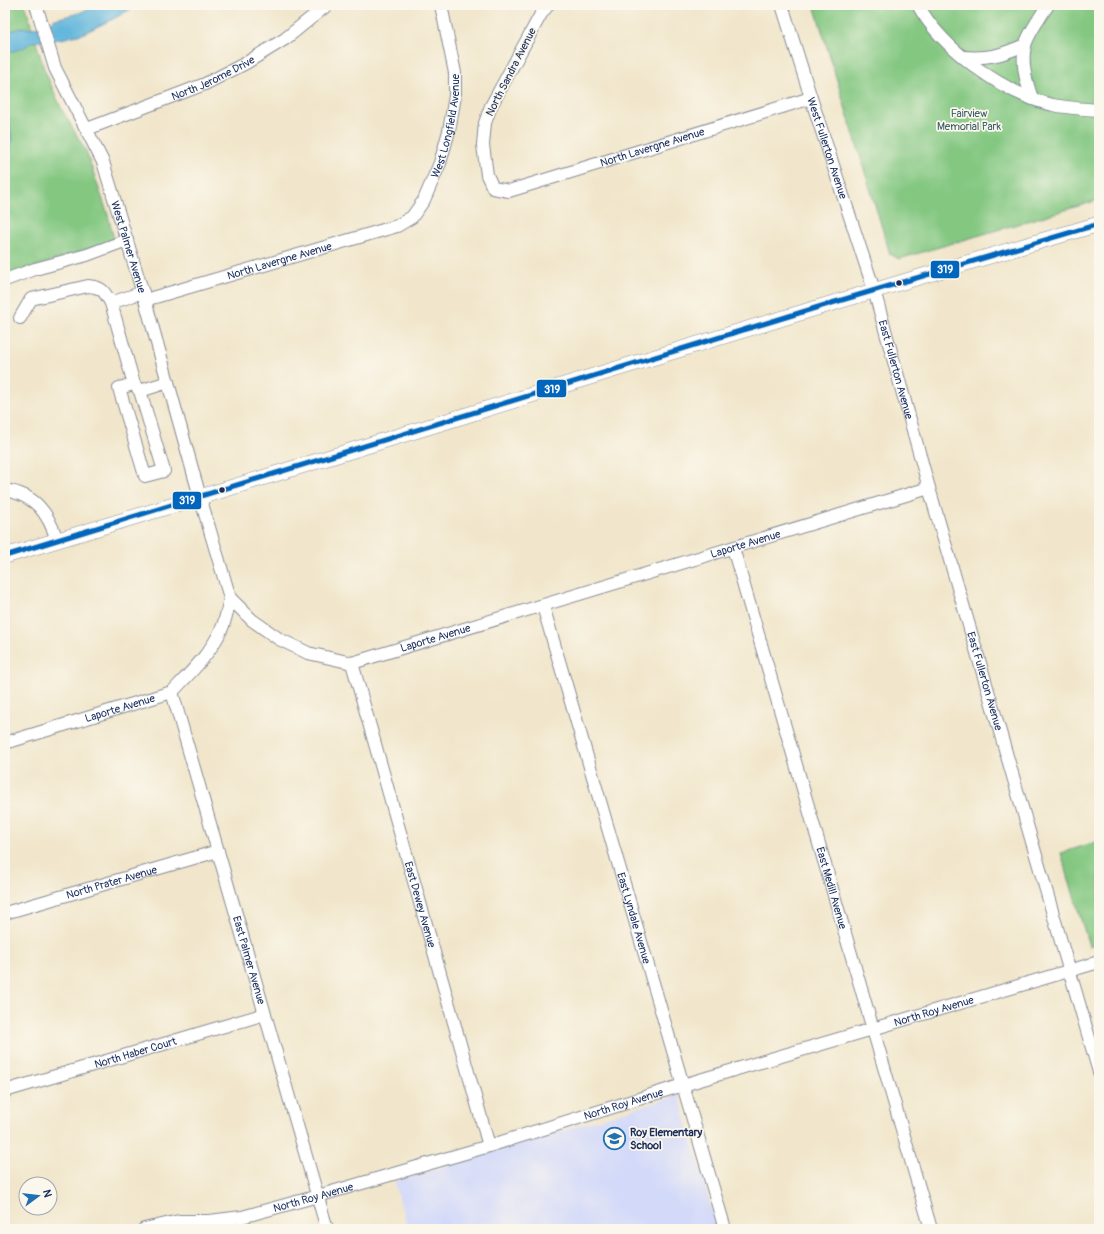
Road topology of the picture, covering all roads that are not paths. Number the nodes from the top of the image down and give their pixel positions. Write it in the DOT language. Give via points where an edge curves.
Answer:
graph roads {
  1 [pos="327,5"];
  2 [pos="441,5"];
  3 [pos="548,5"];
  4 [pos="782,5"];
  5 [pos="918,5"];
  6 [pos="1048,5"];
  7 [pos="36,8"];
  8 [pos="1025,45"];
  9 [pos="964,57"];
  10 [pos="811,98"];
  11 [pos="1032,98"];
  12 [pos="1099,110"];
  13 [pos="87,129"];
  14 [pos="493,188"];
  15 [pos="412,217"];
  16 [pos="1099,224"];
  17 [pos="127,240"];
  18 [pos="5,280"];
  19 [pos="874,290"];
  20 [pos="144,296"];
  21 [pos="111,303"];
  22 [pos="20,318"];
  23 [pos="168,382"];
  24 [pos="137,388"];
  25 [pos="929,488"];
  26 [pos="5,490"];
  27 [pos="200,498"];
  28 [pos="57,540"];
  29 [pos="733,548"];
  30 [pos="5,556"];
  31 [pos="230,598"];
  32 [pos="543,606"];
  33 [pos="352,663"];
  34 [pos="172,692"];
  35 [pos="5,743"];
  36 [pos="218,851"];
  37 [pos="5,914"];
  38 [pos="1099,962"];
  39 [pos="1070,972"];
  40 [pos="265,1014"];
  41 [pos="872,1029"];
  42 [pos="1099,1072"];
  43 [pos="683,1085"];
  44 [pos="5,1091"];
  45 [pos="489,1146"];
  46 [pos="318,1196"];
  47 [pos="149,1228"];
  48 [pos="327,1229"];
  49 [pos="724,1229"];
  50 [pos="930,1229"];
  1 -- 13 [label="street, North Jerome Drive" via="285,39 246,63 205,84"];
  2 -- 15 [label="street, West Longfield Avenue" via="455,73 456,96 440,162 424,200"];
  3 -- 14 [label="street, North Sandra Avenue" via="491,106 485,123 483,145"];
  4 -- 10 [label="street, West Fullerton Avenue"];
  5 -- 9 [label="street" via="939,35"];
  6 -- 8 [label="street"];
  7 -- 13 [label="street, West Palmer Avenue" via="56,68"];
  8 -- 9 [label="street" via="1000,55"];
  8 -- 11 [label="street" via="1026,82"];
  9 -- 11 [label="street" via="991,78"];
  10 -- 14 [label="street, North Lavergne Avenue" via="509,191"];
  10 -- 19 [label="street, West Fullerton Avenue"];
  11 -- 12 [label="street" via="1052,104"];
  13 -- 17 [label="street, West Palmer Avenue" via="103,162"];
  15 -- 20 [label="street, North Lavergne Avenue" via="397,226"];
  16 -- 19 [label="main road"];
  17 -- 18 [label="street"];
  17 -- 20 [label="street, West Palmer Avenue"];
  19 -- 25 [label="street, East Fullerton Avenue"];
  19 -- 27 [label="main road"];
  20 -- 21 [label="street, North Lavergne Avenue"];
  20 -- 23 [label="street, West Palmer Avenue"];
  21 -- 22 [label="street" via="104,291 88,286 30,299"];
  21 -- 24 [label="street"];
  23 -- 24 [label="street"];
  23 -- 27 [label="street, West Palmer Avenue"];
  24 -- 24 [label="street" via="164,471 145,476 119,388"];
  25 -- 29 [label="street, Laporte Avenue"];
  25 -- 39 [label="street, East Fullerton Avenue"];
  26 -- 28 [label="street" via="22,494 39,506 52,524"];
  27 -- 28 [label="main road"];
  27 -- 31 [label="street"];
  28 -- 30 [label="main road"];
  29 -- 32 [label="street, Laporte Avenue"];
  29 -- 41 [label="street, East Medill Avenue"];
  31 -- 33 [label="street, Laporte Avenue" via="252,620 279,639 308,653"];
  31 -- 34 [label="street, Laporte Avenue" via="222,627 209,652"];
  32 -- 33 [label="street, Laporte Avenue"];
  32 -- 43 [label="street, East Lyndale Avenue"];
  33 -- 45 [label="street, East Dewey Avenue"];
  34 -- 35 [label="street, Laporte Avenue"];
  34 -- 36 [label="street, East Palmer Avenue"];
  36 -- 37 [label="street, North Prater Avenue"];
  36 -- 40 [label="street, East Palmer Avenue"];
  38 -- 39 [label="street, North Roy Avenue"];
  39 -- 41 [label="street, North Roy Avenue"];
  39 -- 42 [label="street, East Fullerton Avenue"];
  40 -- 44 [label="street, North Haber Court"];
  40 -- 46 [label="street, East Palmer Avenue"];
  41 -- 43 [label="street, North Roy Avenue"];
  41 -- 50 [label="street, East Medill Avenue"];
  43 -- 45 [label="street, North Roy Avenue"];
  43 -- 49 [label="street, East Lyndale Avenue"];
  45 -- 46 [label="street, North Roy Avenue"];
  46 -- 47 [label="street, North Roy Avenue" via="242,1217 180,1221"];
  46 -- 48 [label="street, East Palmer Avenue"];
}
